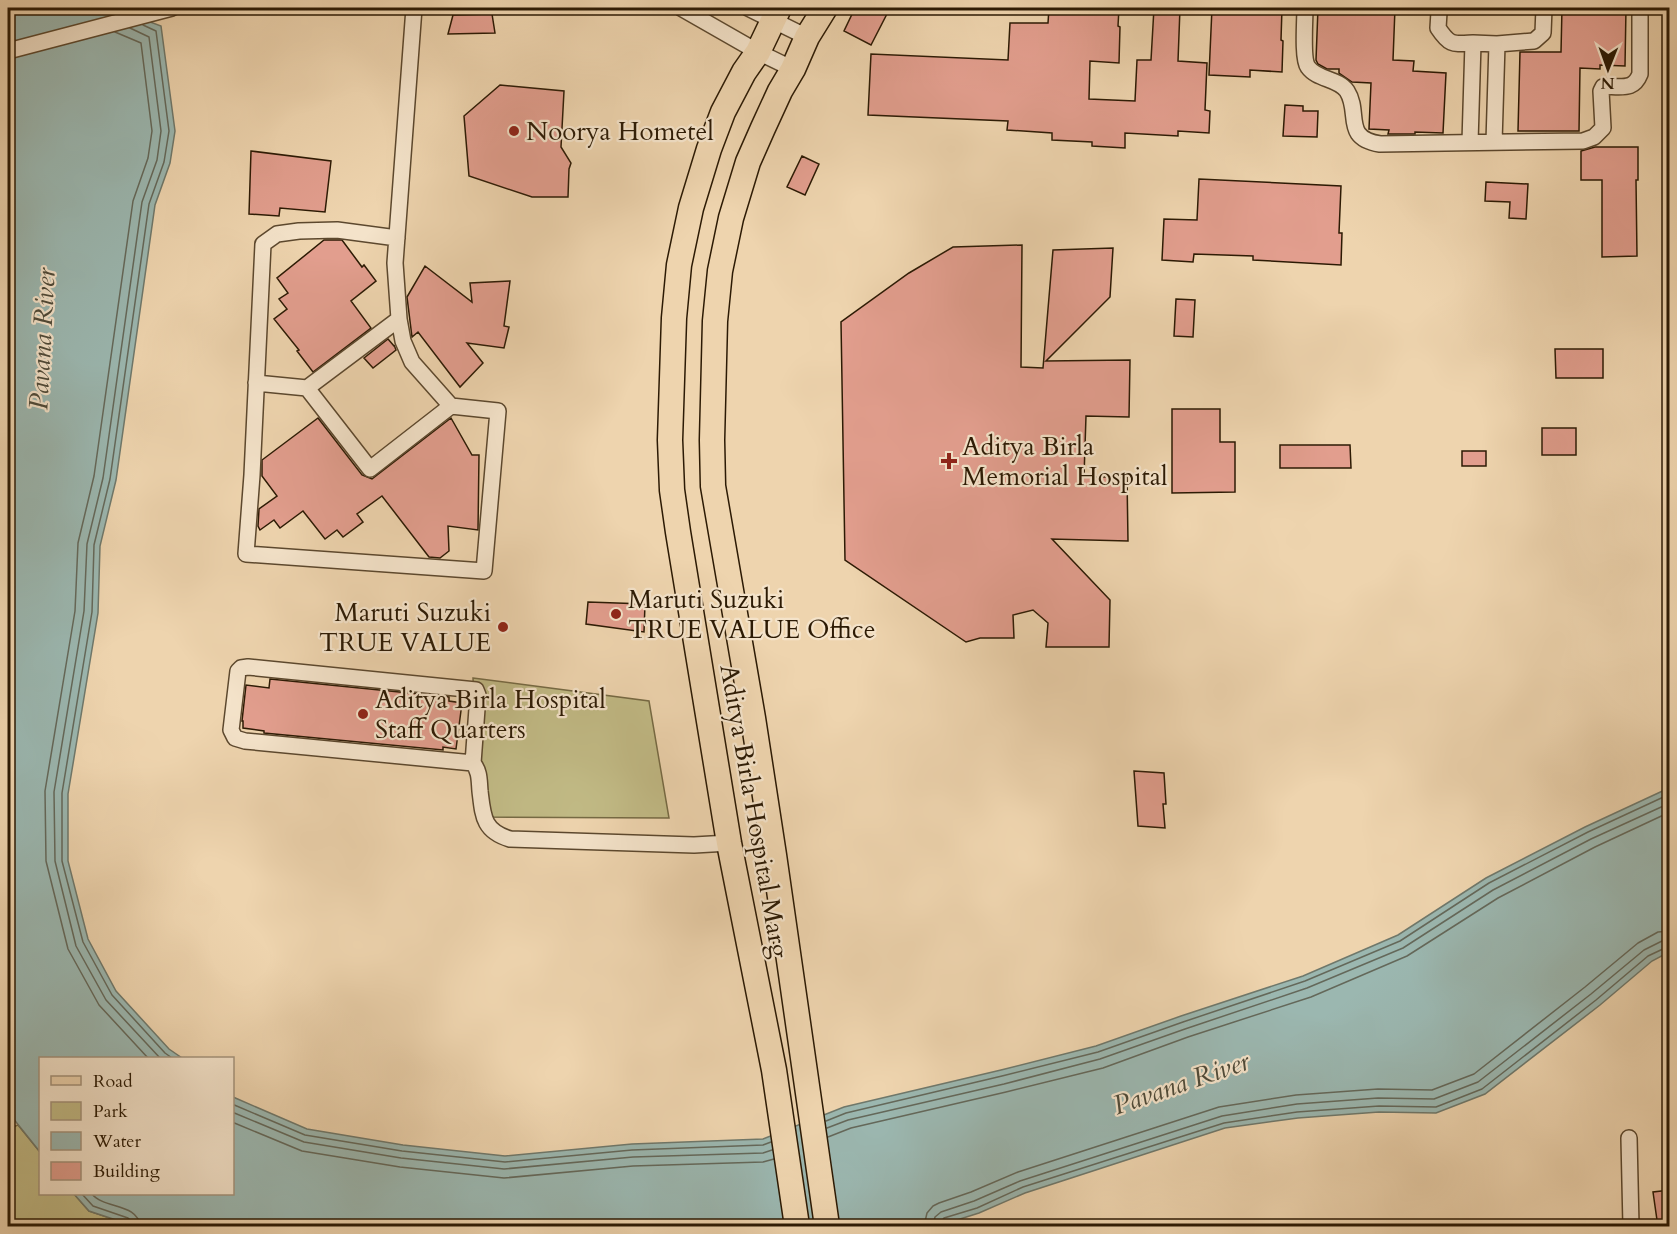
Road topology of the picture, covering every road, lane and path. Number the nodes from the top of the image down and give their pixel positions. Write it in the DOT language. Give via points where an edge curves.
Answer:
graph roads {
  1 [pos="172,8"];
  2 [pos="414,8"];
  3 [pos="681,8"];
  4 [pos="748,8"];
  5 [pos="825,8"];
  6 [pos="1305,8"];
  7 [pos="1437,8"];
  8 [pos="1544,8"];
  9 [pos="1640,8"];
  10 [pos="776,13"];
  11 [pos="807,37"];
  12 [pos="1473,43"];
  13 [pos="1497,44"];
  14 [pos="8,51"];
  15 [pos="758,52"];
  16 [pos="793,69"];
  17 [pos="1470,142"];
  18 [pos="1494,142"];
  19 [pos="397,238"];
  20 [pos="399,319"];
  21 [pos="256,383"];
  22 [pos="307,388"];
  23 [pos="451,406"];
  24 [pos="473,763"];
  25 [pos="729,843"];
  26 [pos="799,1032"];
  27 [pos="767,1037"];
  28 [pos="1629,1138"];
  29 [pos="797,1227"];
  30 [pos="827,1227"];
  31 [pos="1631,1227"];
  1 -- 14 [label="street"];
  2 -- 19 [label="street"];
  3 -- 15 [label="street"];
  4 -- 10 [label="street"];
  5 -- 11 [label="main road, Aditya Birla Hospital Marg"];
  6 -- 17 [label="street" via="1308,68 1344,87 1359,134 1368,142"];
  7 -- 12 [label="street" via="1438,28 1444,38 1453,44"];
  8 -- 13 [label="street" via="1543,33 1534,41"];
  9 -- 18 [label="street" via="1640,74 1630,86 1603,87 1603,128 1594,137 1583,141"];
  10 -- 11 [label="street"];
  10 -- 15 [label="main road, Aditya Birla Hospital Marg"];
  11 -- 16 [label="main road, Aditya Birla Hospital Marg"];
  12 -- 13 [label="street"];
  12 -- 17 [label="street"];
  13 -- 18 [label="street"];
  15 -- 16 [label="street"];
  15 -- 25 [label="main road, Aditya Birla Hospital Marg" via="723,112 706,158 681,255 674,318 672,490"];
  16 -- 26 [label="main road, Aditya Birla Hospital Marg" via="748,162 731,218 715,321 712,440 713,486 753,718"];
  17 -- 18 [label="street"];
  19 -- 20 [label="street"];
  19 -- 21 [label="street" via="337,230 299,231 277,234 263,244"];
  20 -- 22 [label="street"];
  20 -- 23 [label="street" via="412,362"];
  21 -- 22 [label="street"];
  21 -- 23 [label="street" via="246,554 484,571 498,411"];
  22 -- 23 [label="street" via="370,469"];
  24 -- 24 [label="street" via="239,741 231,730 238,671 248,667 476,690"];
  24 -- 25 [label="street" via="478,770 487,825 500,836"];
  25 -- 27 [label="main road, Aditya Birla Hospital Marg"];
  26 -- 27 [label="main road"];
  26 -- 30 [label="main road, Aditya Birla Hospital Marg"];
  27 -- 29 [label="main road, Aditya Birla Hospital Marg"];
  28 -- 31 [label="street"];
}
